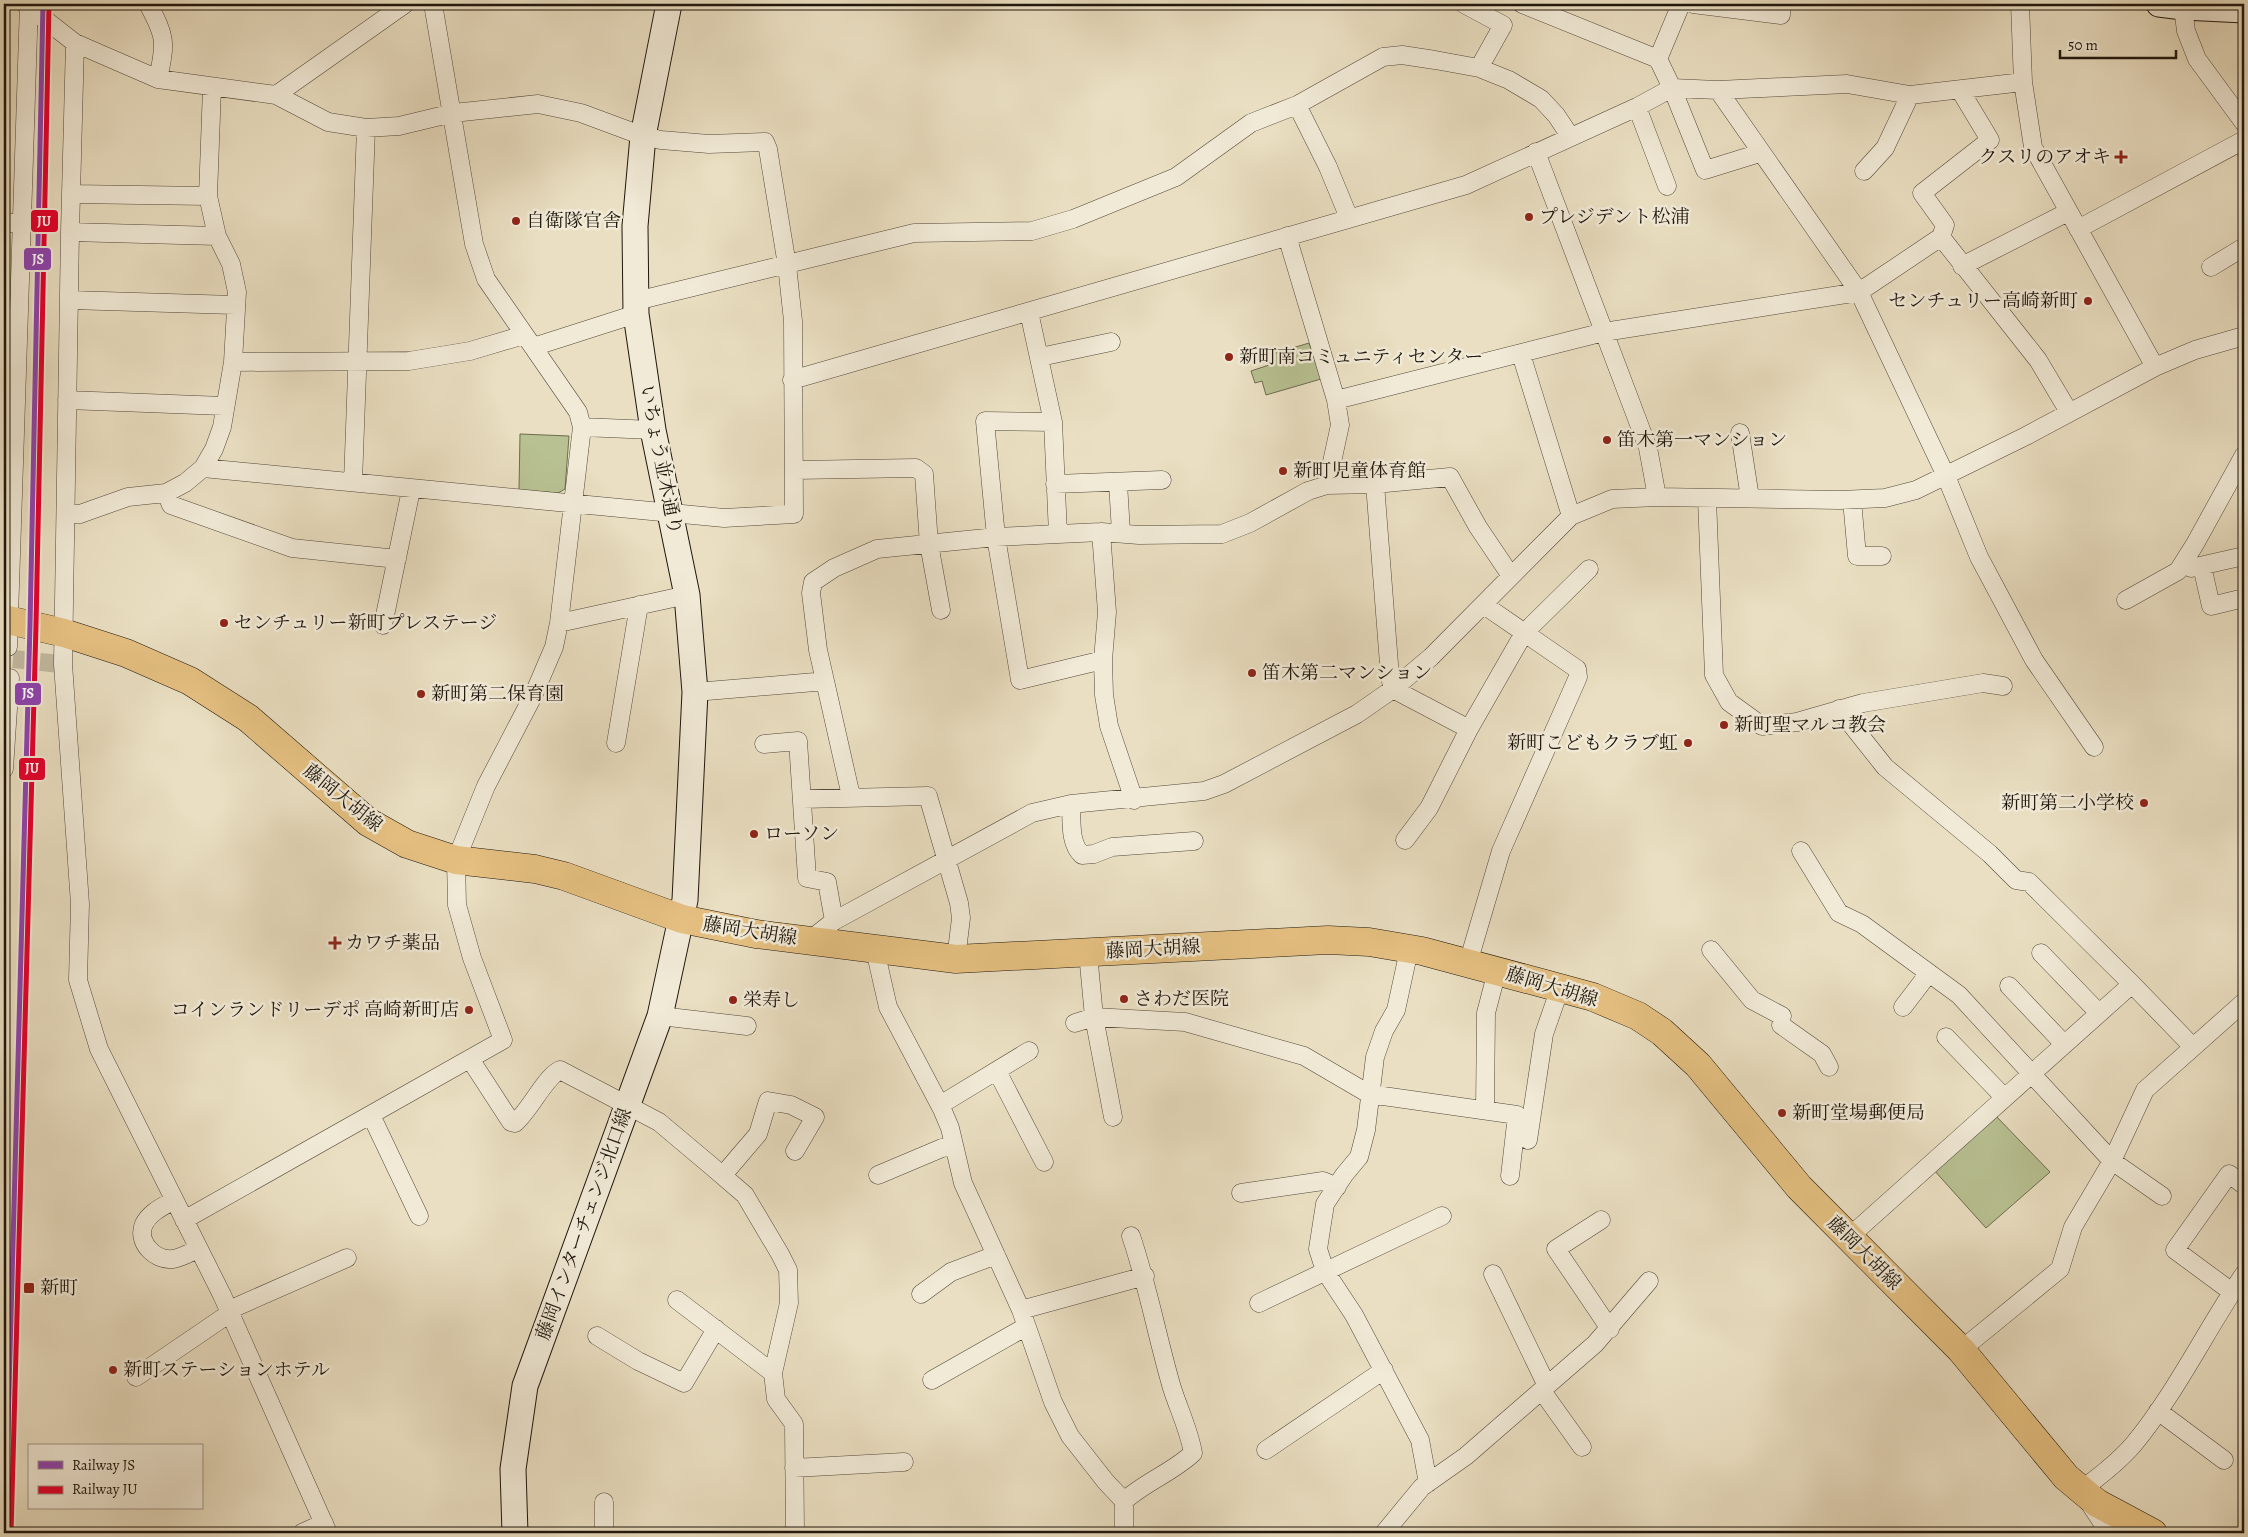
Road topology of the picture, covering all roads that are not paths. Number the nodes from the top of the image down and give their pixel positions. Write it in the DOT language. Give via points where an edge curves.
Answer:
graph roads {
  1 [pos="148,4"];
  2 [pos="405,4"];
  3 [pos="433,4"];
  4 [pos="669,4"];
  5 [pos="1464,4"];
  6 [pos="1515,4"];
  7 [pos="1522,4"];
  8 [pos="1681,4"];
  9 [pos="1693,4"];
  10 [pos="1781,4"];
  11 [pos="2020,4"];
  12 [pos="2159,4"];
  13 [pos="28,5"];
  14 [pos="2183,8"];
  15 [pos="2244,10"];
  16 [pos="1503,24"];
  17 [pos="75,43"];
  18 [pos="1658,59"];
  19 [pos="1479,68"];
  20 [pos="158,79"];
  21 [pos="2023,82"];
  22 [pos="212,88"];
  23 [pos="1672,88"];
  24 [pos="1718,90"];
  25 [pos="1960,90"];
  26 [pos="276,95"];
  27 [pos="1910,95"];
  28 [pos="1297,105"];
  29 [pos="1637,107"];
  30 [pos="453,113"];
  31 [pos="2244,123"];
  32 [pos="366,128"];
  33 [pos="643,136"];
  34 [pos="1570,136"];
  35 [pos="2244,140"];
  36 [pos="1536,152"];
  37 [pos="1760,153"];
  38 [pos="1864,171"];
  39 [pos="1668,186"];
  40 [pos="71,194"];
  41 [pos="208,196"];
  42 [pos="2068,212"];
  43 [pos="1349,218"];
  44 [pos="4,223"];
  45 [pos="24,224"];
  46 [pos="2078,229"];
  47 [pos="70,232"];
  48 [pos="217,236"];
  49 [pos="1287,236"];
  50 [pos="1941,238"];
  51 [pos="2244,247"];
  52 [pos="787,265"];
  53 [pos="1962,266"];
  54 [pos="2211,266"];
  55 [pos="1859,292"];
  56 [pos="70,300"];
  57 [pos="235,305"];
  58 [pos="636,308"];
  59 [pos="1029,312"];
  60 [pos="1604,332"];
  61 [pos="2244,336"];
  62 [pos="529,341"];
  63 [pos="1110,342"];
  64 [pos="1521,354"];
  65 [pos="1040,357"];
  66 [pos="358,361"];
  67 [pos="233,362"];
  68 [pos="2155,367"];
  69 [pos="792,380"];
  70 [pos="67,400"];
  71 [pos="1336,400"];
  72 [pos="224,406"];
  73 [pos="2069,412"];
  74 [pos="1053,422"];
  75 [pos="582,427"];
  76 [pos="653,430"];
  77 [pos="1740,433"];
  78 [pos="2244,455"];
  79 [pos="9,466"];
  80 [pos="203,468"];
  81 [pos="795,470"];
  82 [pos="1946,476"];
  83 [pos="1162,480"];
  84 [pos="353,482"];
  85 [pos="1118,483"];
  86 [pos="1055,484"];
  87 [pos="1375,484"];
  88 [pos="1327,486"];
  89 [pos="411,490"];
  90 [pos="166,494"];
  91 [pos="1657,497"];
  92 [pos="1750,498"];
  93 [pos="1707,499"];
  94 [pos="1852,500"];
  95 [pos="573,504"];
  96 [pos="66,513"];
  97 [pos="672,514"];
  98 [pos="1571,516"];
  99 [pos="1101,532"];
  100 [pos="1121,532"];
  101 [pos="1058,534"];
  102 [pos="996,537"];
  103 [pos="929,544"];
  104 [pos="1882,556"];
  105 [pos="2244,556"];
  106 [pos="397,559"];
  107 [pos="2202,566"];
  108 [pos="1589,569"];
  109 [pos="2178,571"];
  110 [pos="1512,576"];
  111 [pos="687,595"];
  112 [pos="2244,598"];
  113 [pos="2126,600"];
  114 [pos="640,605"];
  115 [pos="1484,605"];
  116 [pos="940,610"];
  117 [pos="6,619"];
  118 [pos="559,623"];
  119 [pos="383,625"];
  120 [pos="64,633"];
  121 [pos="1524,633"];
  122 [pos="8,647"];
  123 [pos="1102,660"];
  124 [pos="10,678"];
  125 [pos="815,682"];
  126 [pos="2003,686"];
  127 [pos="1393,689"];
  128 [pos="695,692"];
  129 [pos="1839,709"];
  130 [pos="1469,729"];
  131 [pos="616,743"];
  132 [pos="764,744"];
  133 [pos="2094,748"];
  134 [pos="4,769"];
  135 [pos="851,796"];
  136 [pos="802,799"];
  137 [pos="1134,800"];
  138 [pos="1071,804"];
  139 [pos="1405,840"];
  140 [pos="1194,841"];
  141 [pos="1801,851"];
  142 [pos="945,859"];
  143 [pos="456,860"];
  144 [pos="682,919"];
  145 [pos="834,921"];
  146 [pos="810,940"];
  147 [pos="874,950"];
  148 [pos="1409,950"];
  149 [pos="1711,950"];
  150 [pos="1088,953"];
  151 [pos="2042,953"];
  152 [pos="956,959"];
  153 [pos="1468,963"];
  154 [pos="1498,970"];
  155 [pos="1929,973"];
  156 [pos="2132,984"];
  157 [pos="2009,986"];
  158 [pos="1560,988"];
  159 [pos="2244,1002"];
  160 [pos="1903,1007"];
  161 [pos="2099,1013"];
  162 [pos="660,1016"];
  163 [pos="1094,1018"];
  164 [pos="1075,1023"];
  165 [pos="747,1026"];
  166 [pos="1946,1037"];
  167 [pos="2064,1044"];
  168 [pos="2193,1047"];
  169 [pos="1028,1051"];
  170 [pos="470,1059"];
  171 [pos="1829,1067"];
  172 [pos="997,1071"];
  173 [pos="2032,1074"];
  174 [pos="1370,1094"];
  175 [pos="2004,1097"];
  176 [pos="627,1104"];
  177 [pos="940,1105"];
  178 [pos="1485,1110"];
  179 [pos="371,1115"];
  180 [pos="1113,1117"];
  181 [pos="1528,1140"];
  182 [pos="954,1146"];
  183 [pos="795,1151"];
  184 [pos="2112,1161"];
  185 [pos="1044,1162"];
  186 [pos="723,1175"];
  187 [pos="878,1175"];
  188 [pos="1510,1176"];
  189 [pos="2244,1185"];
  190 [pos="1337,1187"];
  191 [pos="1241,1193"];
  192 [pos="2162,1196"];
  193 [pos="174,1200"];
  194 [pos="419,1216"];
  195 [pos="1442,1216"];
  196 [pos="184,1220"];
  197 [pos="1601,1220"];
  198 [pos="1131,1236"];
  199 [pos="1848,1238"];
  200 [pos="198,1249"];
  201 [pos="996,1255"];
  202 [pos="347,1258"];
  203 [pos="1325,1271"];
  204 [pos="1493,1274"];
  205 [pos="2244,1274"];
  206 [pos="1145,1276"];
  207 [pos="1649,1281"];
  208 [pos="2232,1292"];
  209 [pos="921,1294"];
  210 [pos="678,1300"];
  211 [pos="1259,1303"];
  212 [pos="1021,1310"];
  213 [pos="230,1311"];
  214 [pos="1027,1328"];
  215 [pos="1610,1328"];
  216 [pos="716,1329"];
  217 [pos="597,1336"];
  218 [pos="1961,1350"];
  219 [pos="1384,1370"];
  220 [pos="773,1373"];
  221 [pos="136,1377"];
  222 [pos="932,1380"];
  223 [pos="1544,1389"];
  224 [pos="2158,1411"];
  225 [pos="1582,1447"];
  226 [pos="1266,1450"];
  227 [pos="2224,1460"];
  228 [pos="904,1462"];
  229 [pos="794,1468"];
  230 [pos="1428,1483"];
  231 [pos="2081,1490"];
  232 [pos="1124,1501"];
  233 [pos="604,1502"];
  234 [pos="326,1528"];
  235 [pos="302,1533"];
  236 [pos="515,1533"];
  237 [pos="604,1533"];
  238 [pos="795,1533"];
  239 [pos="1124,1533"];
  240 [pos="1384,1533"];
  241 [pos="2108,1533"];
  242 [pos="2152,1533"];
  1 -- 20 [label="street" via="162,29 165,46"];
  2 -- 26 [label="street"];
  3 -- 30 [label="street"];
  4 -- 33 [label="street, いちょう並木通り"];
  5 -- 16 [label="street"];
  6 -- 16 [label="street"];
  7 -- 18 [label="street"];
  8 -- 18 [label="street"];
  9 -- 10 [label="street" via="1781,15"];
  11 -- 21 [label="street"];
  12 -- 14 [label="street"];
  13 -- 17 [label="street"];
  13 -- 45 [label="street"];
  14 -- 15 [label="street"];
  14 -- 31 [label="street" via="2186,31 2197,59"];
  16 -- 19 [label="street"];
  17 -- 20 [label="street"];
  17 -- 40 [label="street"];
  18 -- 23 [label="street"];
  19 -- 28 [label="street" via="1402,55 1383,57"];
  19 -- 34 [label="street" via="1509,80 1541,99"];
  20 -- 22 [label="street"];
  21 -- 25 [label="street"];
  21 -- 42 [label="street" via="2034,147"];
  22 -- 26 [label="street"];
  22 -- 41 [label="street"];
  23 -- 24 [label="street"];
  23 -- 29 [label="street"];
  23 -- 37 [label="street" via="1705,170"];
  24 -- 27 [label="street" via="1847,84"];
  24 -- 37 [label="street"];
  25 -- 27 [label="street"];
  25 -- 50 [label="street" via="1990,140 1922,193 1945,225"];
  26 -- 32 [label="street" via="328,122"];
  27 -- 38 [label="street" via="1885,148"];
  28 -- 43 [label="street"];
  28 -- 52 [label="street" via="1250,122 1176,177 1073,220 1032,231 914,233"];
  29 -- 34 [label="street"];
  29 -- 39 [label="street"];
  30 -- 32 [label="street" via="399,126"];
  30 -- 33 [label="street" via="538,104 581,114"];
  30 -- 62 [label="street" via="474,244 486,279"];
  32 -- 66 [label="street"];
  33 -- 52 [label="street" via="708,144 765,142"];
  33 -- 58 [label="street, いちょう並木通り" via="635,226"];
  34 -- 36 [label="street"];
  35 -- 46 [label="street"];
  36 -- 43 [label="street" via="1466,185"];
  36 -- 60 [label="street"];
  37 -- 55 [label="street"];
  40 -- 41 [label="street"];
  40 -- 47 [label="street"];
  41 -- 48 [label="street"];
  42 -- 46 [label="street"];
  42 -- 53 [label="street"];
  43 -- 49 [label="street"];
  44 -- 45 [label="street"];
  45 -- 79 [label="street"];
  46 -- 68 [label="street"];
  47 -- 48 [label="street"];
  47 -- 56 [label="street"];
  48 -- 57 [label="street" via="231,264 238,292"];
  49 -- 59 [label="street"];
  49 -- 71 [label="street"];
  50 -- 53 [label="street"];
  50 -- 55 [label="street"];
  51 -- 54 [label="street"];
  52 -- 58 [label="street"];
  52 -- 69 [label="street" via="793,320"];
  53 -- 73 [label="street" via="2038,360"];
  55 -- 60 [label="street"];
  55 -- 82 [label="street"];
  56 -- 57 [label="street"];
  56 -- 70 [label="street"];
  57 -- 67 [label="street"];
  58 -- 62 [label="street"];
  58 -- 76 [label="street, いちょう並木通り"];
  59 -- 65 [label="street"];
  59 -- 69 [label="street"];
  60 -- 64 [label="street"];
  60 -- 91 [label="street" via="1648,448"];
  61 -- 68 [label="street" via="2195,350"];
  62 -- 66 [label="street" via="408,362"];
  62 -- 75 [label="street" via="578,412"];
  63 -- 65 [label="street"];
  64 -- 71 [label="street"];
  64 -- 98 [label="street"];
  65 -- 74 [label="street"];
  66 -- 67 [label="street"];
  66 -- 84 [label="street"];
  67 -- 72 [label="street"];
  68 -- 73 [label="street"];
  69 -- 81 [label="street"];
  70 -- 72 [label="street"];
  70 -- 96 [label="street"];
  71 -- 88 [label="street" via="1340,425"];
  72 -- 80 [label="street" via="222,427"];
  73 -- 82 [label="street"];
  74 -- 86 [label="street"];
  74 -- 102 [label="street" via="986,421"];
  75 -- 76 [label="street"];
  75 -- 95 [label="street"];
  76 -- 97 [label="street, いちょう並木通り"];
  77 -- 92 [label="street"];
  78 -- 109 [label="street"];
  79 -- 117 [label="street"];
  80 -- 84 [label="street"];
  80 -- 90 [label="street"];
  81 -- 97 [label="street" via="794,514 724,518"];
  81 -- 103 [label="street" via="916,468 924,474"];
  82 -- 94 [label="street" via="1916,490 1885,498"];
  82 -- 133 [label="street" via="1979,557 2034,660"];
  83 -- 85 [label="street"];
  84 -- 89 [label="street"];
  85 -- 86 [label="street"];
  85 -- 100 [label="street"];
  86 -- 101 [label="street"];
  87 -- 88 [label="street"];
  87 -- 110 [label="street" via="1450,477 1478,527"];
  87 -- 127 [label="street"];
  88 -- 100 [label="street" via="1308,491 1250,523 1222,534 1139,535"];
  89 -- 95 [label="street"];
  89 -- 106 [label="street"];
  90 -- 96 [label="street" via="128,497 80,514"];
  90 -- 106 [label="street" via="171,505 281,545"];
  91 -- 93 [label="street"];
  91 -- 98 [label="street" via="1612,499"];
  92 -- 93 [label="street"];
  92 -- 94 [label="street"];
  93 -- 129 [label="street" via="1714,675 1730,702 1762,726 1797,722"];
  94 -- 104 [label="street" via="1857,556"];
  95 -- 97 [label="street"];
  95 -- 118 [label="street"];
  96 -- 120 [label="street"];
  97 -- 111 [label="street, いちょう並木通り"];
  98 -- 110 [label="street"];
  99 -- 100 [label="street"];
  99 -- 101 [label="street"];
  99 -- 123 [label="street" via="1108,612"];
  101 -- 102 [label="street"];
  102 -- 103 [label="street"];
  102 -- 123 [label="street" via="1020,680"];
  103 -- 116 [label="street"];
  103 -- 135 [label="street" via="877,549 834,568 813,582 811,593 818,650"];
  105 -- 107 [label="street"];
  106 -- 119 [label="street"];
  107 -- 109 [label="street"];
  107 -- 112 [label="street" via="2211,606"];
  108 -- 121 [label="street"];
  109 -- 113 [label="street"];
  110 -- 115 [label="street"];
  111 -- 114 [label="street"];
  111 -- 128 [label="street, いちょう並木通り"];
  114 -- 118 [label="street"];
  114 -- 131 [label="street"];
  115 -- 121 [label="street"];
  115 -- 127 [label="street" via="1431,658"];
  117 -- 120 [label="main road, 藤岡大胡線"];
  117 -- 122 [label="street"];
  118 -- 143 [label="street" via="554,647 533,696 486,786"];
  120 -- 143 [label="main road, 藤岡大胡線" via="158,666 219,698 248,718 368,822 407,844"];
  120 -- 193 [label="street" via="63,664 80,904 78,980 98,1049"];
  121 -- 130 [label="street"];
  121 -- 153 [label="street" via="1577,669 1578,677 1501,851"];
  123 -- 137 [label="street" via="1109,726"];
  124 -- 134 [label="street"];
  125 -- 128 [label="street"];
  126 -- 129 [label="street" via="1983,684"];
  127 -- 130 [label="street"];
  127 -- 137 [label="street" via="1357,714 1224,784 1204,791"];
  128 -- 144 [label="street, いちょう並木通り"];
  129 -- 156 [label="street" via="1885,767 1990,854 2016,880 2029,882"];
  130 -- 139 [label="street" via="1430,808"];
  132 -- 136 [label="street" via="798,741"];
  135 -- 136 [label="street"];
  135 -- 142 [label="street" via="928,796"];
  136 -- 145 [label="street" via="807,878 827,882"];
  137 -- 138 [label="street"];
  138 -- 140 [label="street" via="1074,841 1082,855 1112,847"];
  138 -- 142 [label="street" via="1032,814"];
  141 -- 155 [label="street" via="1839,913 1862,924"];
  142 -- 145 [label="street"];
  142 -- 152 [label="street" via="961,918"];
  143 -- 144 [label="main road, 藤岡大胡線" via="535,869 564,876"];
  143 -- 170 [label="street" via="457,905 472,958 504,1040"];
  144 -- 146 [label="main road, 藤岡大胡線" via="731,930"];
  144 -- 162 [label="street, 藤岡インターチェンジ北口線"];
  145 -- 146 [label="street"];
  146 -- 147 [label="main road, 藤岡大胡線"];
  147 -- 152 [label="main road, 藤岡大胡線"];
  147 -- 177 [label="street" via="888,1007"];
  148 -- 150 [label="main road, 藤岡大胡線" via="1369,942 1328,940"];
  148 -- 153 [label="main road, 藤岡大胡線"];
  148 -- 174 [label="street" via="1396,1010 1375,1057"];
  149 -- 171 [label="street" via="1752,1000 1822,1054"];
  150 -- 152 [label="main road, 藤岡大胡線"];
  150 -- 163 [label="street"];
  151 -- 161 [label="street"];
  153 -- 154 [label="main road, 藤岡大胡線"];
  154 -- 158 [label="main road, 藤岡大胡線"];
  154 -- 178 [label="street" via="1486,1013"];
  155 -- 160 [label="street"];
  155 -- 173 [label="street" via="1958,995"];
  156 -- 161 [label="street"];
  156 -- 168 [label="street"];
  157 -- 167 [label="street"];
  158 -- 181 [label="street" via="1544,1034"];
  158 -- 199 [label="main road, 藤岡大胡線" via="1593,997 1638,1016 1668,1037 1698,1065 1799,1187"];
  159 -- 168 [label="street"];
  161 -- 167 [label="street"];
  162 -- 165 [label="street"];
  162 -- 176 [label="street, 藤岡インターチェンジ北口線"];
  163 -- 164 [label="street"];
  163 -- 174 [label="street" via="1185,1022 1223,1031 1304,1056"];
  163 -- 180 [label="street"];
  166 -- 175 [label="street"];
  167 -- 173 [label="street"];
  168 -- 184 [label="street" via="2145,1090"];
  169 -- 172 [label="street"];
  170 -- 176 [label="street" via="511,1122 515,1123 526,1112 552,1074 560,1070"];
  170 -- 179 [label="street"];
  172 -- 177 [label="street"];
  172 -- 185 [label="street"];
  173 -- 175 [label="street"];
  173 -- 184 [label="street"];
  174 -- 178 [label="street"];
  174 -- 190 [label="street" via="1359,1157"];
  175 -- 199 [label="street"];
  176 -- 186 [label="street" via="659,1122"];
  176 -- 236 [label="street, 藤岡インターチェンジ北口線" via="525,1386 513,1469"];
  177 -- 182 [label="street"];
  178 -- 188 [label="street" via="1517,1114"];
  179 -- 194 [label="street"];
  179 -- 196 [label="street"];
  182 -- 187 [label="street"];
  182 -- 201 [label="street" via="963,1183"];
  183 -- 186 [label="street" via="815,1116 791,1105 768,1101 758,1134"];
  184 -- 192 [label="street"];
  184 -- 218 [label="street" via="2073,1227 2060,1269"];
  186 -- 220 [label="street" via="757,1211 788,1270 789,1303"];
  189 -- 208 [label="street" via="2229,1174 2175,1250"];
  190 -- 191 [label="street" via="1323,1181"];
  190 -- 203 [label="street" via="1324,1204 1320,1230 1318,1249"];
  193 -- 196 [label="street"];
  193 -- 200 [label="street" via="149,1217 142,1231 143,1240 150,1252 165,1259 175,1259"];
  195 -- 203 [label="street"];
  196 -- 200 [label="street"];
  197 -- 215 [label="street" via="1556,1248 1600,1318"];
  198 -- 206 [label="street"];
  199 -- 218 [label="main road, 藤岡大胡線"];
  200 -- 213 [label="street"];
  201 -- 209 [label="street" via="950,1272"];
  201 -- 212 [label="street"];
  202 -- 213 [label="street"];
  203 -- 211 [label="street"];
  203 -- 219 [label="street"];
  204 -- 223 [label="street"];
  205 -- 208 [label="street"];
  206 -- 212 [label="street"];
  206 -- 232 [label="street" via="1172,1389 1190,1434 1193,1453"];
  207 -- 215 [label="street"];
  208 -- 224 [label="street"];
  210 -- 216 [label="street"];
  212 -- 214 [label="street"];
  213 -- 221 [label="street"];
  213 -- 234 [label="street"];
  214 -- 222 [label="street"];
  214 -- 232 [label="street" via="1053,1402 1070,1436"];
  215 -- 223 [label="street"];
  216 -- 217 [label="street" via="684,1383 638,1361"];
  216 -- 220 [label="street"];
  218 -- 231 [label="main road, 藤岡大胡線" via="2052,1462"];
  219 -- 226 [label="street"];
  219 -- 230 [label="street" via="1420,1440"];
  220 -- 229 [label="street" via="776,1399 794,1424"];
  223 -- 225 [label="street"];
  223 -- 230 [label="street" via="1466,1456"];
  224 -- 227 [label="street"];
  224 -- 231 [label="street" via="2132,1446"];
  228 -- 229 [label="street"];
  229 -- 238 [label="street"];
  230 -- 240 [label="street"];
  231 -- 241 [label="street"];
  231 -- 242 [label="main road, 藤岡大胡線" via="2097,1503"];
  232 -- 239 [label="street"];
  233 -- 237 [label="street"];
  234 -- 235 [label="street"];
}
